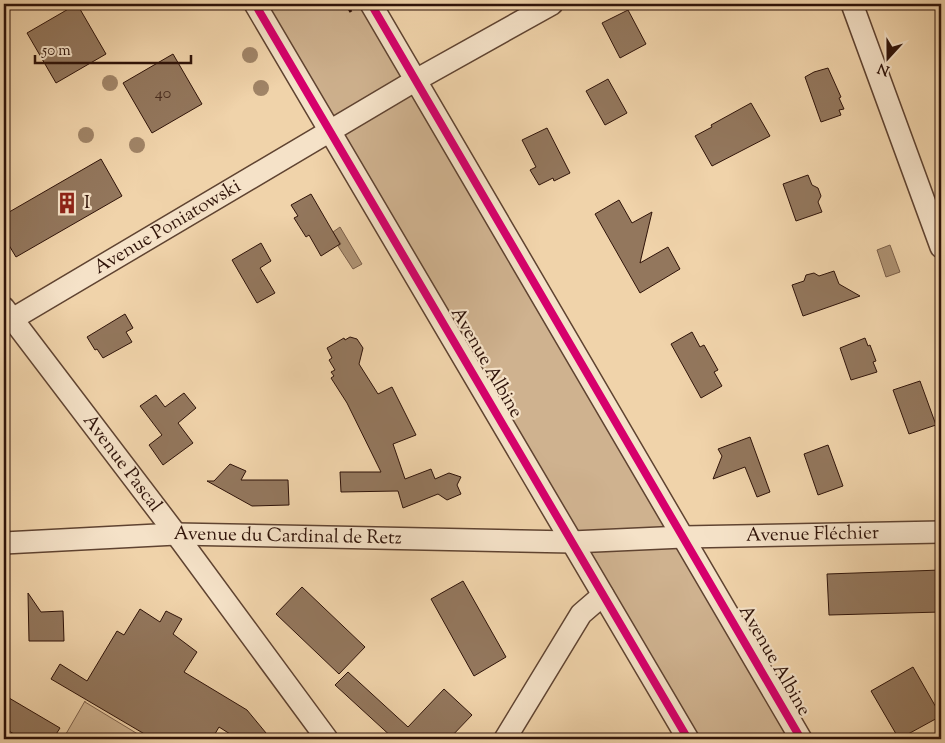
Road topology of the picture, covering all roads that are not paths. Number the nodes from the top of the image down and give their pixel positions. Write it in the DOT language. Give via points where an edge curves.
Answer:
graph roads {
  1 [pos="256,4"];
  2 [pos="371,4"];
  3 [pos="552,4"];
  4 [pos="852,4"];
  5 [pos="416,80"];
  6 [pos="331,130"];
  7 [pos="941,247"];
  8 [pos="7,317"];
  9 [pos="941,532"];
  10 [pos="176,534"];
  11 [pos="682,537"];
  12 [pos="572,542"];
  13 [pos="4,543"];
  14 [pos="603,594"];
  15 [pos="327,739"];
  16 [pos="505,739"];
  17 [pos="688,739"];
  18 [pos="801,739"];
  1 -- 6 [label="street, Avenue Albine"];
  2 -- 5 [label="street, Avenue Albine"];
  3 -- 5 [label="street, Avenue Poniatowski"];
  4 -- 7 [label="street"];
  5 -- 6 [label="street, Avenue Poniatowski"];
  5 -- 11 [label="street, Avenue Albine"];
  6 -- 8 [label="street, Avenue Poniatowski"];
  6 -- 12 [label="street, Avenue Albine"];
  8 -- 10 [label="street, Avenue Pascal"];
  9 -- 11 [label="street, Avenue Fléchier"];
  10 -- 12 [label="street, Avenue du Cardinal de Retz"];
  10 -- 13 [label="street, Avenue du Cardinal de Retz"];
  10 -- 15 [label="street, Avenue Pascal"];
  11 -- 12 [label="street, Avenue Fléchier"];
  11 -- 18 [label="street, Avenue Albine"];
  12 -- 14 [label="street, Avenue Albine"];
  14 -- 16 [label="street" via="581,614"];
  14 -- 17 [label="street, Avenue Albine"];
}
